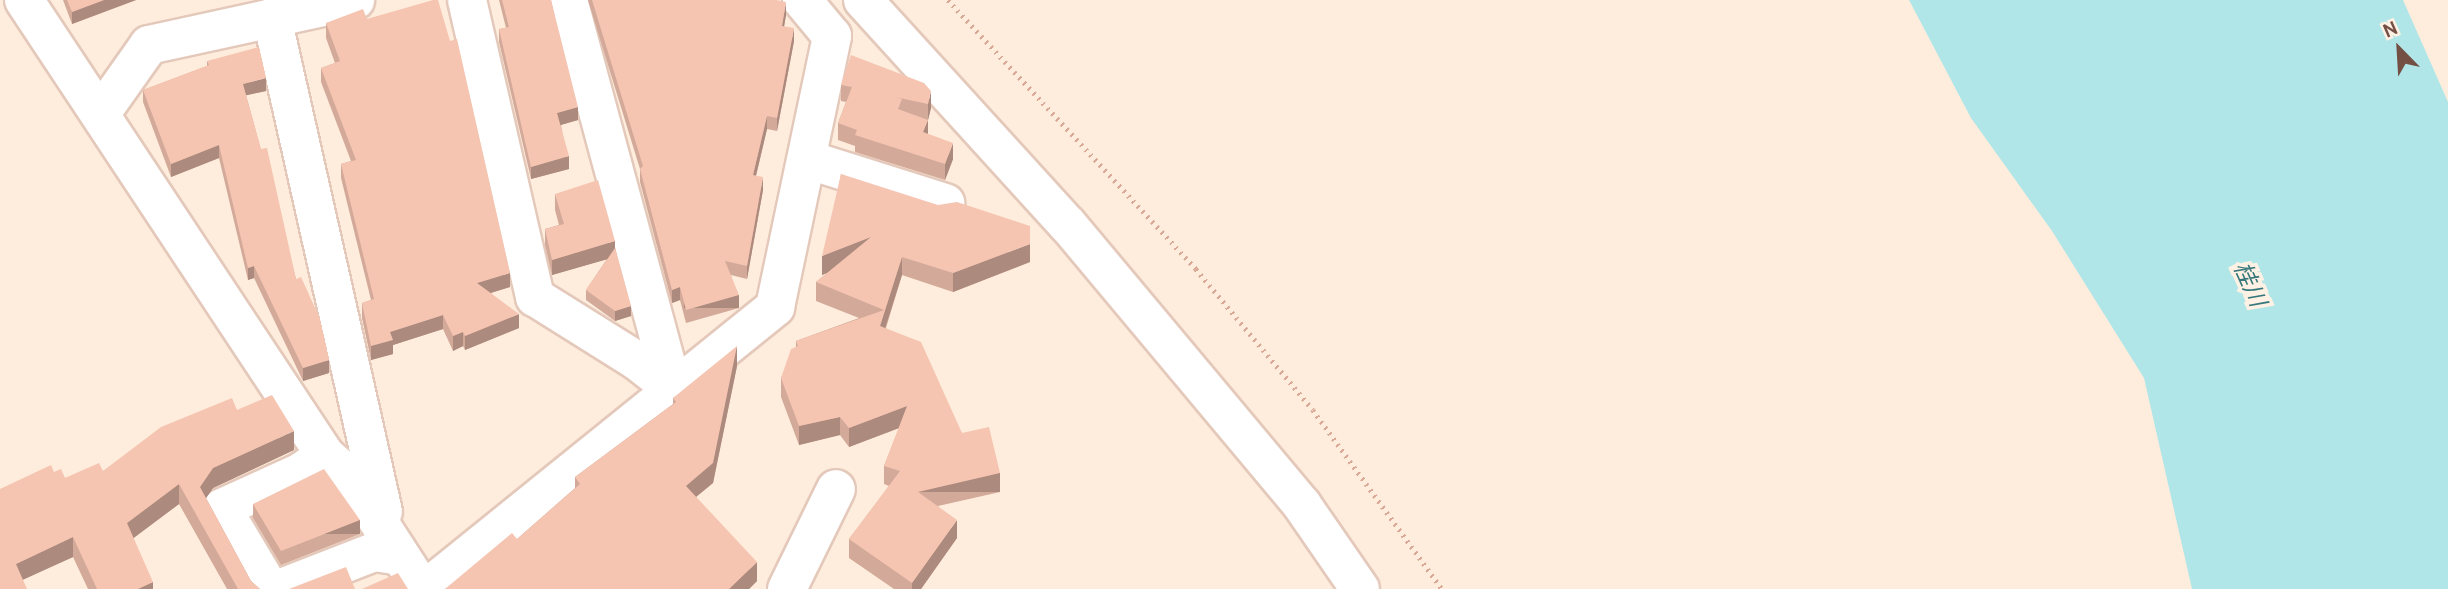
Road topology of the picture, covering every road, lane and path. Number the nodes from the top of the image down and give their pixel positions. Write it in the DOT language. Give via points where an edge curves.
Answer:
graph roads {
  1 [pos="23,0"];
  2 [pos="355,0"];
  3 [pos="467,0"];
  4 [pos="568,0"];
  5 [pos="802,0"];
  6 [pos="863,0"];
  7 [pos="948,0"];
  8 [pos="272,18"];
  9 [pos="101,113"];
  10 [pos="809,160"];
  11 [pos="945,203"];
  12 [pos="673,389"];
  13 [pos="325,455"];
  14 [pos="836,489"];
  15 [pos="392,543"];
  16 [pos="795,586"];
  17 [pos="270,589"];
  18 [pos="279,589"];
  19 [pos="424,589"];
  20 [pos="1360,589"];
  21 [pos="1442,589"];
  1 -- 9 [label="street"];
  2 -- 8 [label="street"];
  3 -- 12 [label="street" via="535,297 636,360"];
  4 -- 12 [label="street"];
  5 -- 10 [label="street" via="832,36"];
  6 -- 20 [label="street" via="1085,246 1302,505"];
  7 -- 21 [label="path" via="1196,269 1313,410"];
  8 -- 9 [label="street" via="149,45"];
  8 -- 15 [label="street"];
  9 -- 13 [label="street"];
  10 -- 11 [label="street"];
  10 -- 12 [label="street" via="775,307"];
  12 -- 19 [label="street"];
  13 -- 15 [label="street" via="349,476"];
  13 -- 17 [label="street" via="301,472 222,508"];
  14 -- 16 [label="street"];
  15 -- 18 [label="street"];
  15 -- 19 [label="street"];
}
